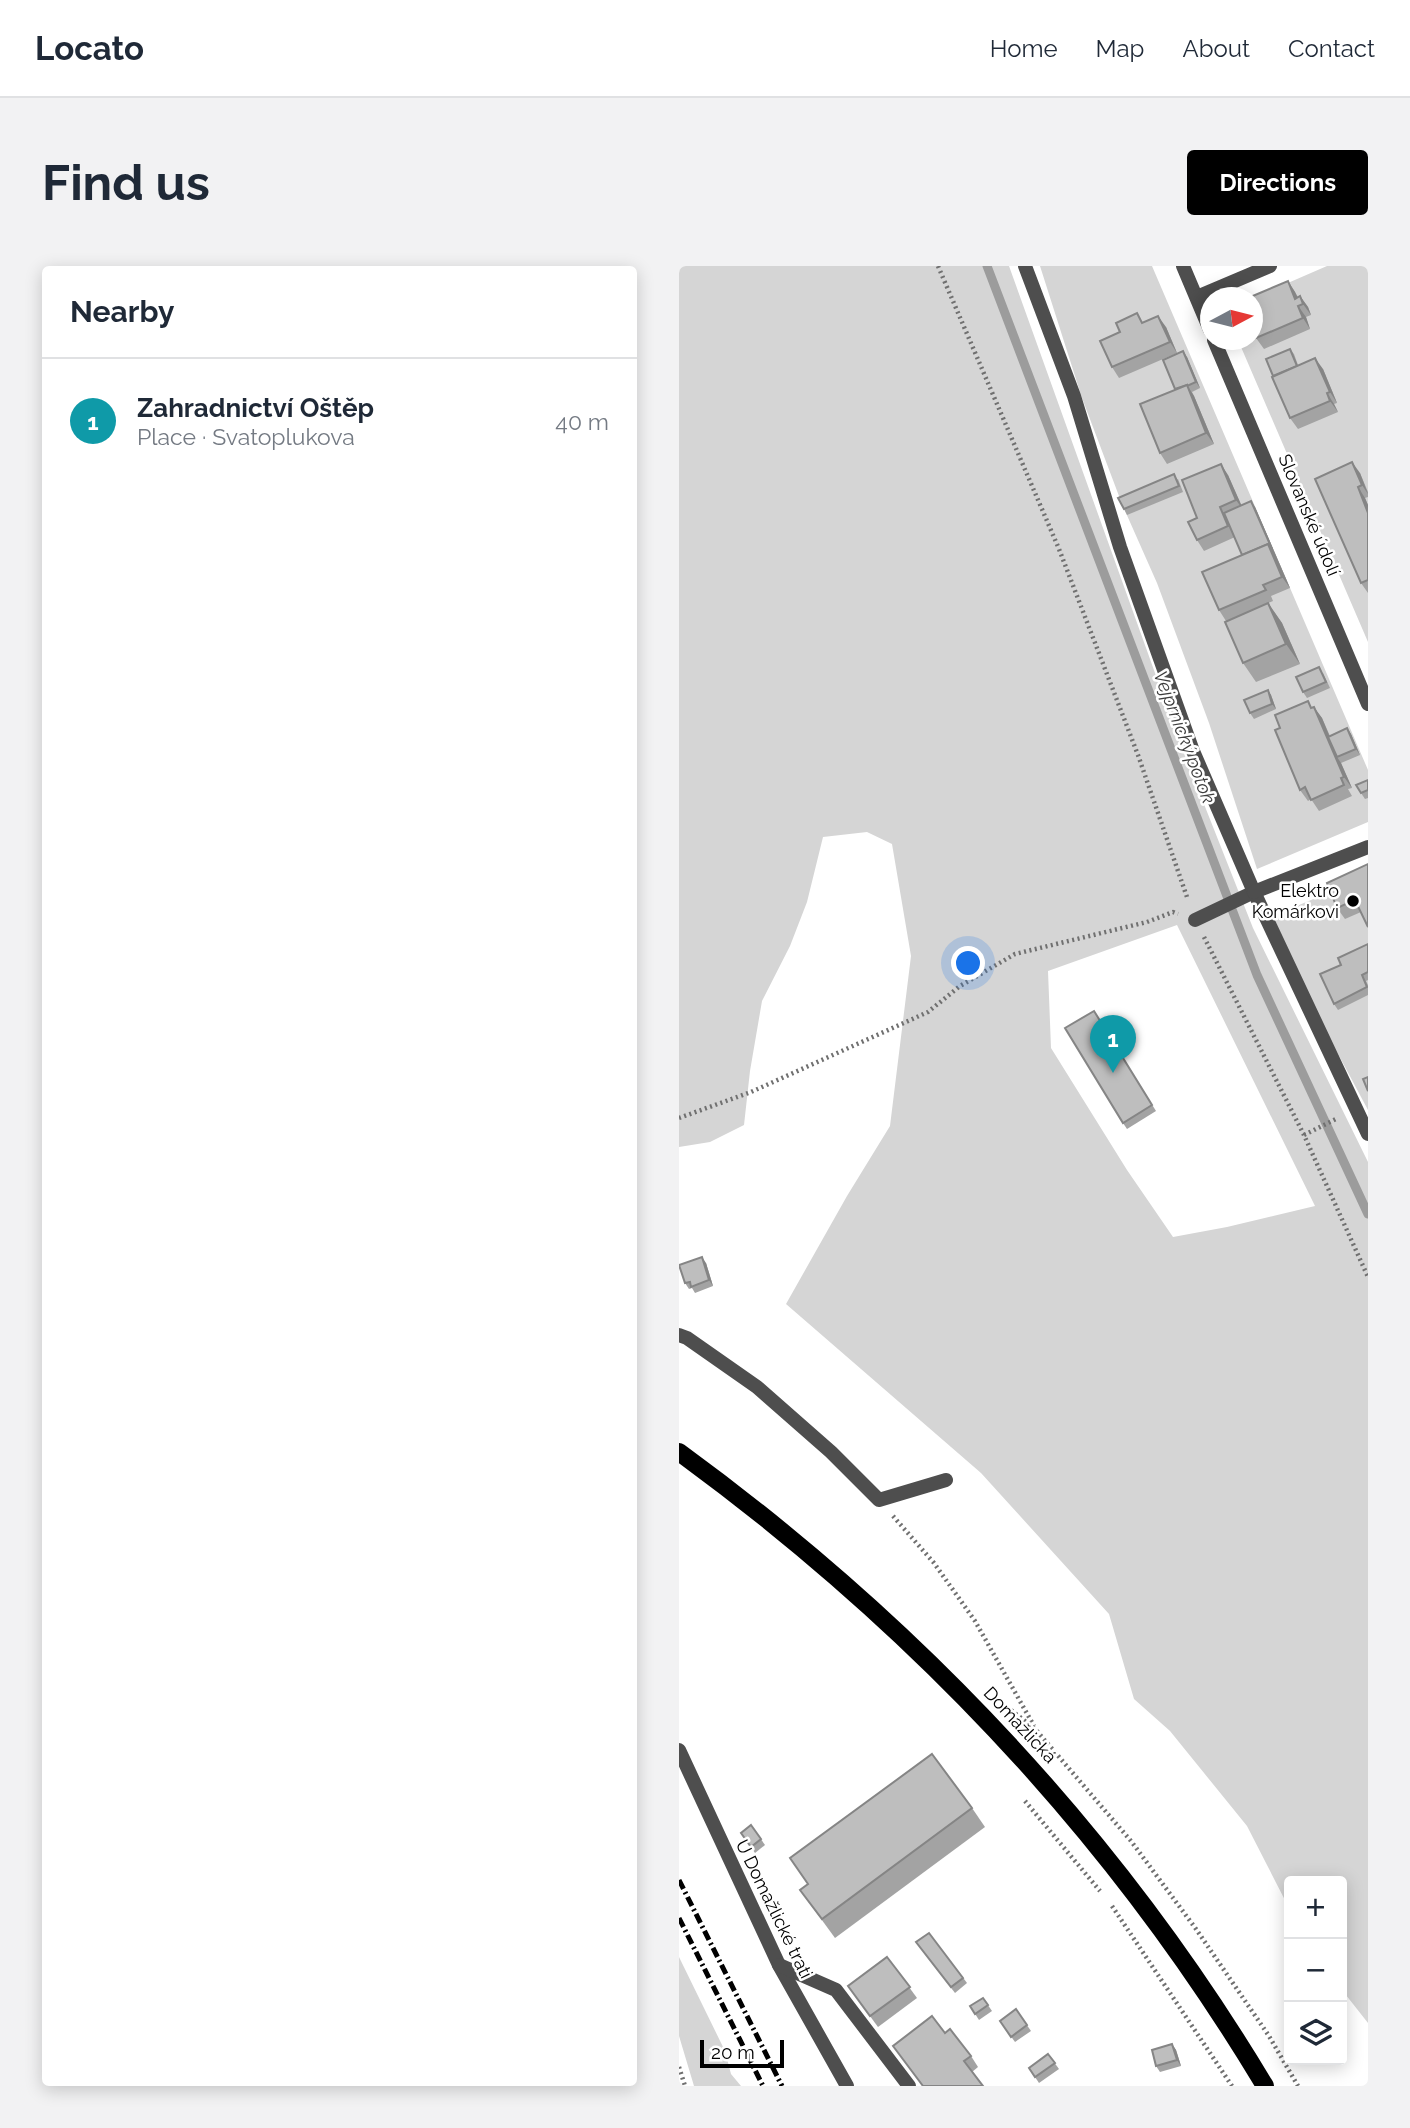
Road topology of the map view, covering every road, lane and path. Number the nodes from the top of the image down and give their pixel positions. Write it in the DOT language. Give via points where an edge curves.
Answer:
graph roads {
  1 [pos="938,266"];
  2 [pos="1025,266"];
  3 [pos="1183,266"];
  4 [pos="1270,266"];
  5 [pos="1196,297"];
  6 [pos="1200,306"];
  7 [pos="1218,350"];
  8 [pos="1368,705"];
  9 [pos="1368,847"];
  10 [pos="1249,894"];
  11 [pos="1195,920"];
  12 [pos="1343,1116"];
  13 [pos="679,1118"];
  14 [pos="1368,1134"];
  15 [pos="1304,1135"];
  16 [pos="1368,1277"];
  17 [pos="679,1335"];
  18 [pos="679,1452"];
  19 [pos="947,1480"];
  20 [pos="879,1500"];
  21 [pos="1036,1730"];
  22 [pos="679,1750"];
  23 [pos="1024,1800"];
  24 [pos="1103,1895"];
  25 [pos="1112,1906"];
  26 [pos="779,1965"];
  27 [pos="679,2067"];
  28 [pos="845,2083"];
  29 [pos="685,2086"];
  30 [pos="909,2086"];
  31 [pos="1232,2086"];
  32 [pos="1265,2086"];
  1 -- 11 [label="path" via="1059,549"];
  2 -- 10 [label="street" via="1075,396 1120,547"];
  3 -- 5 [label="street"];
  4 -- 5 [label="street"];
  5 -- 6 [label="street"];
  7 -- 8 [label="street, Slovanské údolí"];
  9 -- 10 [label="street"];
  10 -- 11 [label="street"];
  10 -- 14 [label="street"];
  11 -- 13 [label="path" via="1173,912 1014,954 960,986 928,1012 751,1092"];
  11 -- 15 [label="path"];
  12 -- 15 [label="path"];
  15 -- 16 [label="path"];
  17 -- 20 [label="street" via="757,1387"];
  18 -- 32 [label="main road, Domažlická" via="887,1621 1012,1746 1065,1805 1162,1929"];
  19 -- 20 [label="street"];
  20 -- 21 [label="path" via="975,1621"];
  22 -- 26 [label="street, U Domažlické trati"];
  23 -- 24 [label="path"];
  25 -- 31 [label="path"];
  26 -- 28 [label="street, U Domažlické trati"];
  26 -- 30 [label="street" via="836,1990"];
  27 -- 29 [label="path"];
}
